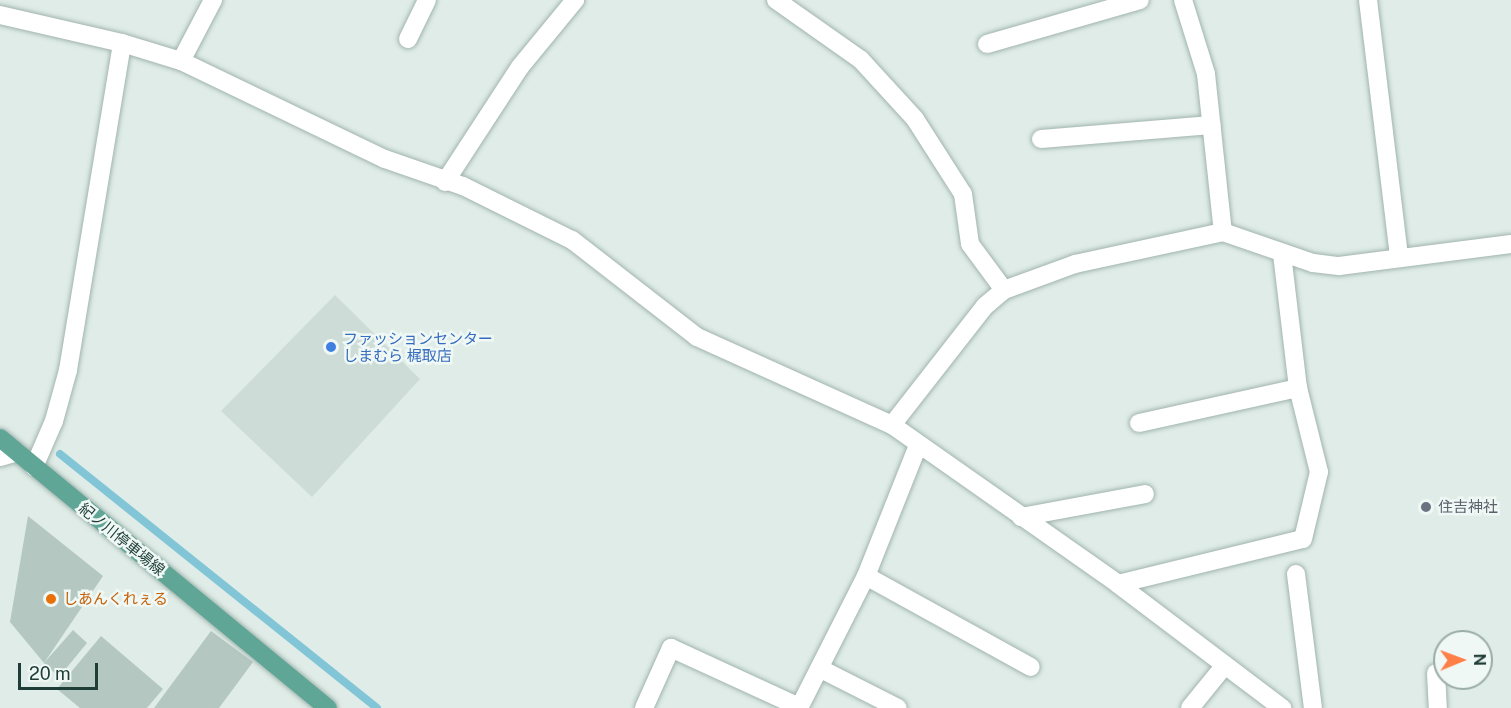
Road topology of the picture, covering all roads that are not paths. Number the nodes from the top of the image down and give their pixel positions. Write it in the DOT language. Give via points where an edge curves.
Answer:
graph roads {
  1 [pos="213,0"];
  2 [pos="427,0"];
  3 [pos="575,0"];
  4 [pos="776,0"];
  5 [pos="1140,0"];
  6 [pos="1183,0"];
  7 [pos="1368,0"];
  8 [pos="12,11"];
  9 [pos="408,39"];
  10 [pos="122,43"];
  11 [pos="987,44"];
  12 [pos="181,61"];
  13 [pos="1211,125"];
  14 [pos="1041,139"];
  15 [pos="445,182"];
  16 [pos="1223,232"];
  17 [pos="1511,244"];
  18 [pos="1282,254"];
  19 [pos="1399,256"];
  20 [pos="1005,290"];
  21 [pos="1298,388"];
  22 [pos="1138,423"];
  23 [pos="892,425"];
  24 [pos="0,438"];
  25 [pos="918,445"];
  26 [pos="9,454"];
  27 [pos="34,467"];
  28 [pos="1145,494"];
  29 [pos="1021,516"];
  30 [pos="1296,574"];
  31 [pos="866,576"];
  32 [pos="1118,584"];
  33 [pos="1225,665"];
  34 [pos="1031,667"];
  35 [pos="821,669"];
  36 [pos="1437,690"];
  37 [pos="328,708"];
  38 [pos="644,708"];
  39 [pos="799,708"];
  40 [pos="898,708"];
  41 [pos="1190,708"];
  42 [pos="1282,708"];
  43 [pos="1313,708"];
  44 [pos="1438,708"];
  1 -- 12 [label="street"];
  2 -- 9 [label="street"];
  3 -- 15 [label="street" via="520,67"];
  4 -- 20 [label="street" via="861,60 915,119 963,194 970,244"];
  5 -- 11 [label="street"];
  6 -- 13 [label="street" via="1206,74"];
  7 -- 19 [label="street"];
  8 -- 10 [label="street"];
  10 -- 12 [label="street"];
  10 -- 27 [label="street" via="68,370 54,421"];
  12 -- 15 [label="street" via="385,159"];
  13 -- 14 [label="street"];
  13 -- 16 [label="street"];
  15 -- 23 [label="street" via="463,186 572,240 697,337"];
  16 -- 18 [label="street"];
  16 -- 20 [label="street" via="1075,264"];
  17 -- 19 [label="street"];
  18 -- 19 [label="street" via="1339,266"];
  18 -- 21 [label="street"];
  20 -- 23 [label="street" via="985,306 942,357"];
  21 -- 22 [label="street"];
  21 -- 32 [label="street" via="1319,472 1303,538"];
  23 -- 25 [label="street"];
  24 -- 26 [label="main road, 紀ノ川停車場線"];
  25 -- 29 [label="street"];
  25 -- 31 [label="street"];
  26 -- 27 [label="main road, 紀ノ川停車場線"];
  27 -- 37 [label="main road, 紀ノ川停車場線"];
  28 -- 29 [label="street"];
  29 -- 32 [label="street"];
  30 -- 43 [label="street"];
  31 -- 34 [label="street"];
  31 -- 35 [label="street"];
  32 -- 33 [label="street"];
  33 -- 41 [label="street"];
  33 -- 42 [label="street"];
  35 -- 39 [label="street"];
  35 -- 40 [label="street"];
  36 -- 44 [label="street"];
  38 -- 39 [label="street" via="671,648"];
}
